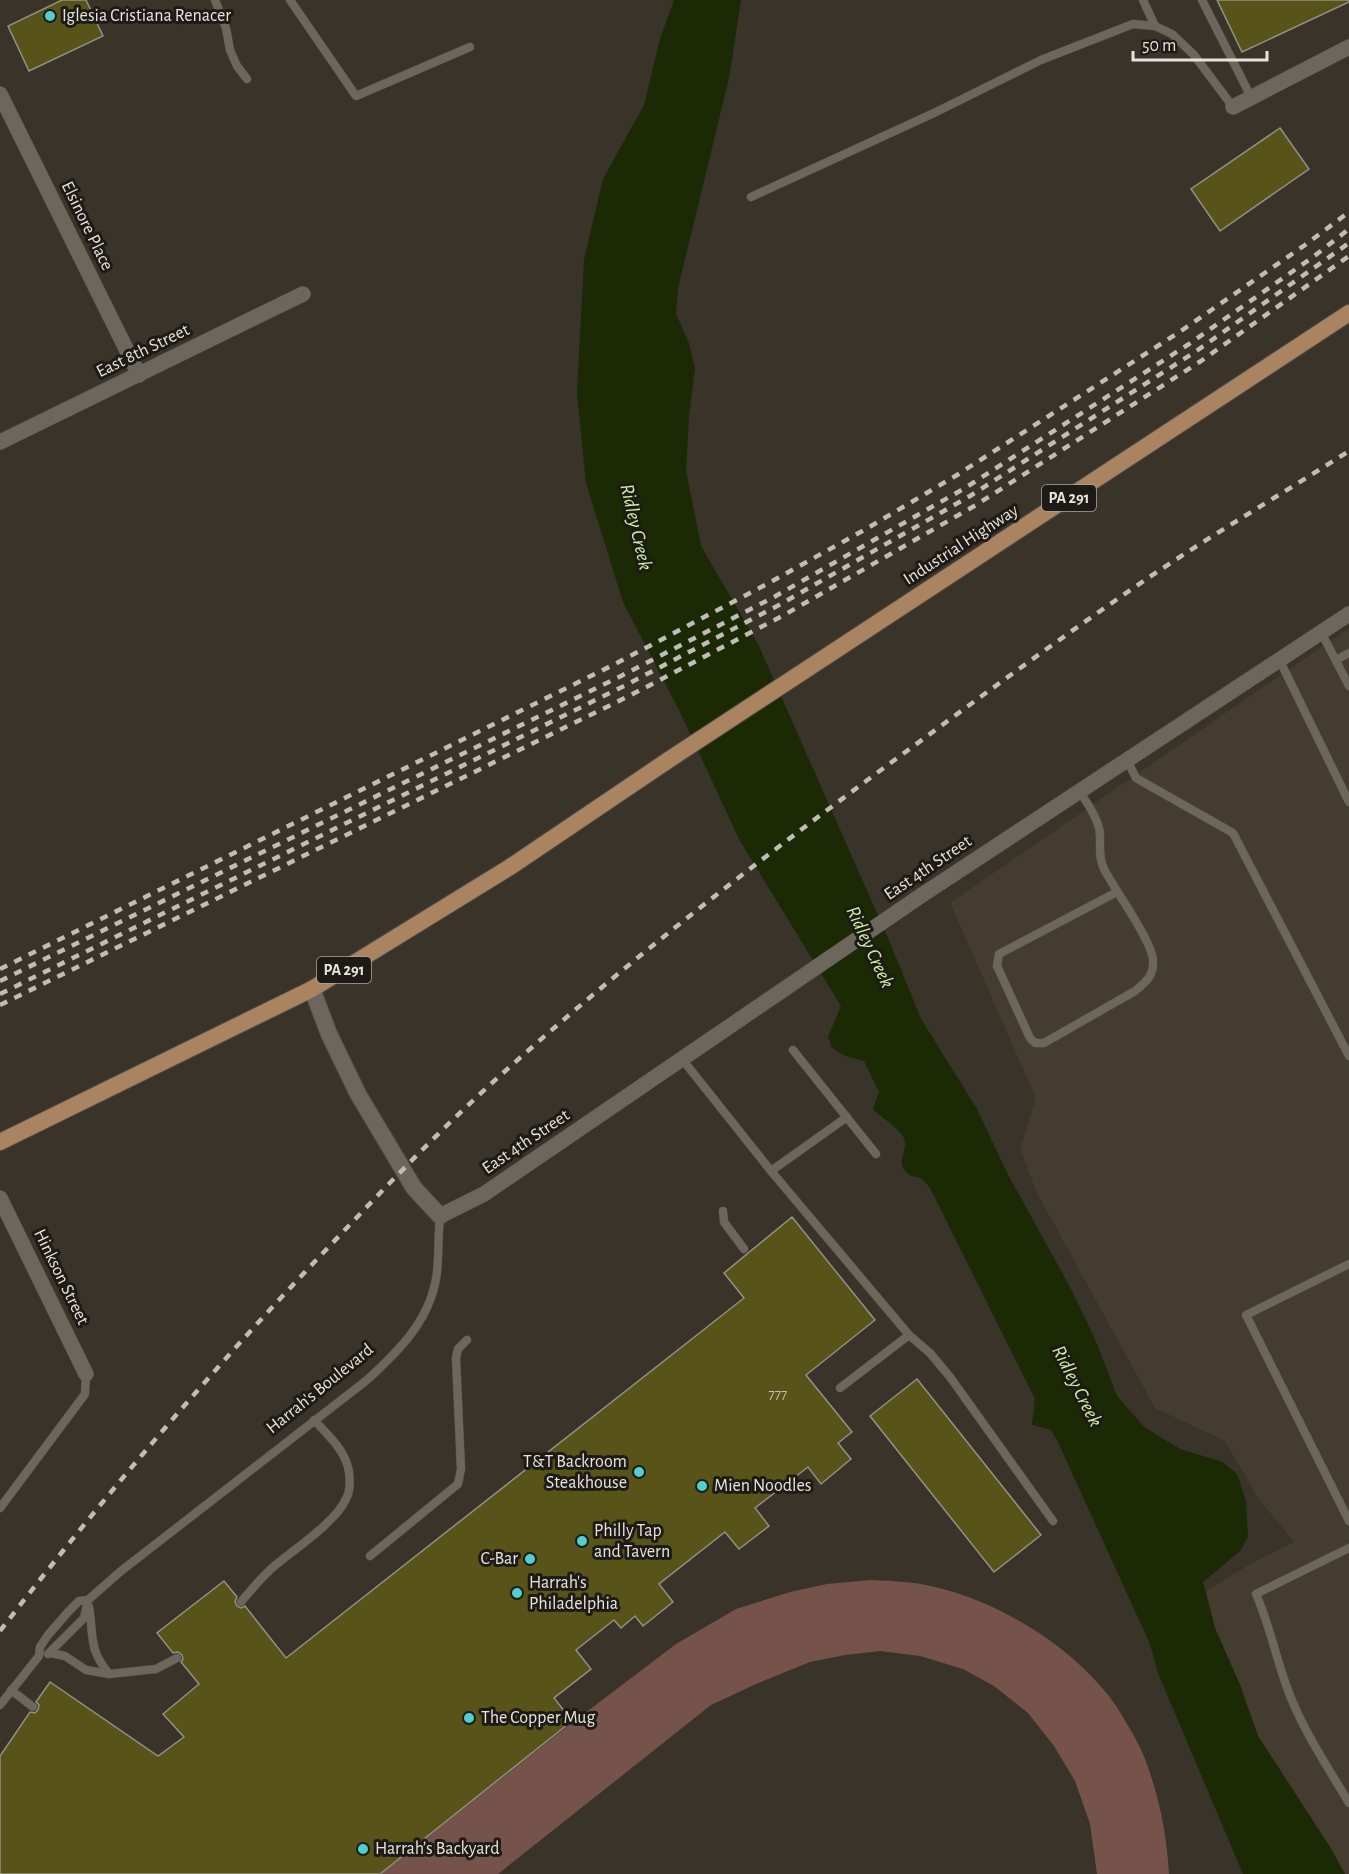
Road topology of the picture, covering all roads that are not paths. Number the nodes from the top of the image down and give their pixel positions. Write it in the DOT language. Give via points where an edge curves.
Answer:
graph roads {
  1 [pos="214,0"];
  2 [pos="290,0"];
  3 [pos="1143,0"];
  4 [pos="1202,0"];
  5 [pos="1155,26"];
  6 [pos="470,47"];
  7 [pos="1349,47"];
  8 [pos="247,79"];
  9 [pos="0,94"];
  10 [pos="1251,97"];
  11 [pos="1233,107"];
  12 [pos="751,196"];
  13 [pos="303,294"];
  14 [pos="1349,313"];
  15 [pos="139,375"];
  16 [pos="0,442"];
  17 [pos="1349,614"];
  18 [pos="1321,632"];
  19 [pos="1349,654"];
  20 [pos="1279,659"];
  21 [pos="1336,660"];
  22 [pos="1349,686"];
  23 [pos="1127,760"];
  24 [pos="1080,792"];
  25 [pos="1349,802"];
  26 [pos="1117,892"];
  27 [pos="312,989"];
  28 [pos="793,1050"];
  29 [pos="1349,1056"];
  30 [pos="682,1059"];
  31 [pos="846,1117"];
  32 [pos="0,1142"];
  33 [pos="876,1154"];
  34 [pos="771,1171"];
  35 [pos="0,1198"];
  36 [pos="723,1210"];
  37 [pos="440,1216"];
  38 [pos="744,1249"];
  39 [pos="1349,1264"];
  40 [pos="909,1335"];
  41 [pos="467,1340"];
  42 [pos="86,1374"];
  43 [pos="840,1388"];
  44 [pos="314,1420"];
  45 [pos="0,1508"];
  46 [pos="1053,1521"];
  47 [pos="1349,1521"];
  48 [pos="1349,1548"];
  49 [pos="370,1556"];
  50 [pos="88,1600"];
  51 [pos="241,1602"];
  52 [pos="50,1653"];
  53 [pos="39,1656"];
  54 [pos="177,1658"];
  55 [pos="109,1674"];
  56 [pos="11,1690"];
  57 [pos="0,1705"];
  58 [pos="33,1707"];
  59 [pos="1349,1803"];
  1 -- 8 [label="lane" via="230,50"];
  2 -- 6 [label="lane" via="356,96"];
  3 -- 5 [label="lane"];
  4 -- 10 [label="lane"];
  5 -- 11 [label="lane" via="1172,34 1194,55"];
  5 -- 12 [label="lane" via="1133,24 1041,60"];
  7 -- 10 [label="street"];
  9 -- 15 [label="street, Elsinore Place"];
  10 -- 11 [label="street"];
  13 -- 15 [label="street, East 8th Street"];
  14 -- 27 [label="main road, Industrial Highway / PA 291" via="510,867"];
  15 -- 16 [label="street, East 8th Street"];
  17 -- 18 [label="street, East 4th Street"];
  18 -- 20 [label="street, East 4th Street"];
  18 -- 21 [label="lane"];
  19 -- 21 [label="lane"];
  20 -- 23 [label="street, East 4th Street"];
  20 -- 25 [label="lane"];
  21 -- 22 [label="lane"];
  23 -- 24 [label="street, East 4th Street"];
  23 -- 29 [label="lane" via="1136,778 1233,833"];
  24 -- 26 [label="lane" via="1100,830 1101,862"];
  24 -- 30 [label="street, East 4th Street"];
  26 -- 26 [label="lane" via="1152,953 1148,981 1044,1043 1035,1043 997,966 999,954"];
  27 -- 32 [label="main road, PA 291"];
  27 -- 37 [label="street" via="358,1094 414,1188"];
  28 -- 31 [label="lane"];
  30 -- 34 [label="lane"];
  30 -- 37 [label="street, East 4th Street" via="484,1194"];
  31 -- 33 [label="lane"];
  31 -- 34 [label="lane"];
  34 -- 40 [label="lane"];
  35 -- 42 [label="street, Hinkson Street"];
  36 -- 38 [label="lane" via="724,1222"];
  37 -- 44 [label="lane, Harrah's Boulevard" via="437,1272 419,1324 367,1380"];
  39 -- 47 [label="lane" via="1246,1315"];
  40 -- 43 [label="lane"];
  40 -- 46 [label="lane" via="951,1377"];
  41 -- 49 [label="lane" via="456,1358 461,1468 458,1484"];
  42 -- 45 [label="lane" via="85,1394"];
  44 -- 50 [label="lane, Harrah's Boulevard"];
  44 -- 51 [label="lane" via="344,1457 349,1471 348,1497 335,1514 265,1575"];
  48 -- 59 [label="lane" via="1256,1594 1291,1698"];
  50 -- 52 [label="lane, Harrah's Boulevard" via="84,1618"];
  50 -- 53 [label="lane, Harrah's Boulevard" via="79,1601 48,1635"];
  50 -- 55 [label="lane" via="97,1659"];
  52 -- 53 [label="lane"];
  52 -- 55 [label="lane" via="65,1656 86,1670"];
  53 -- 56 [label="lane, Harrah's Boulevard"];
  54 -- 55 [label="lane" via="156,1669"];
  56 -- 57 [label="lane, Harrah's Boulevard"];
  56 -- 58 [label="lane"];
}
